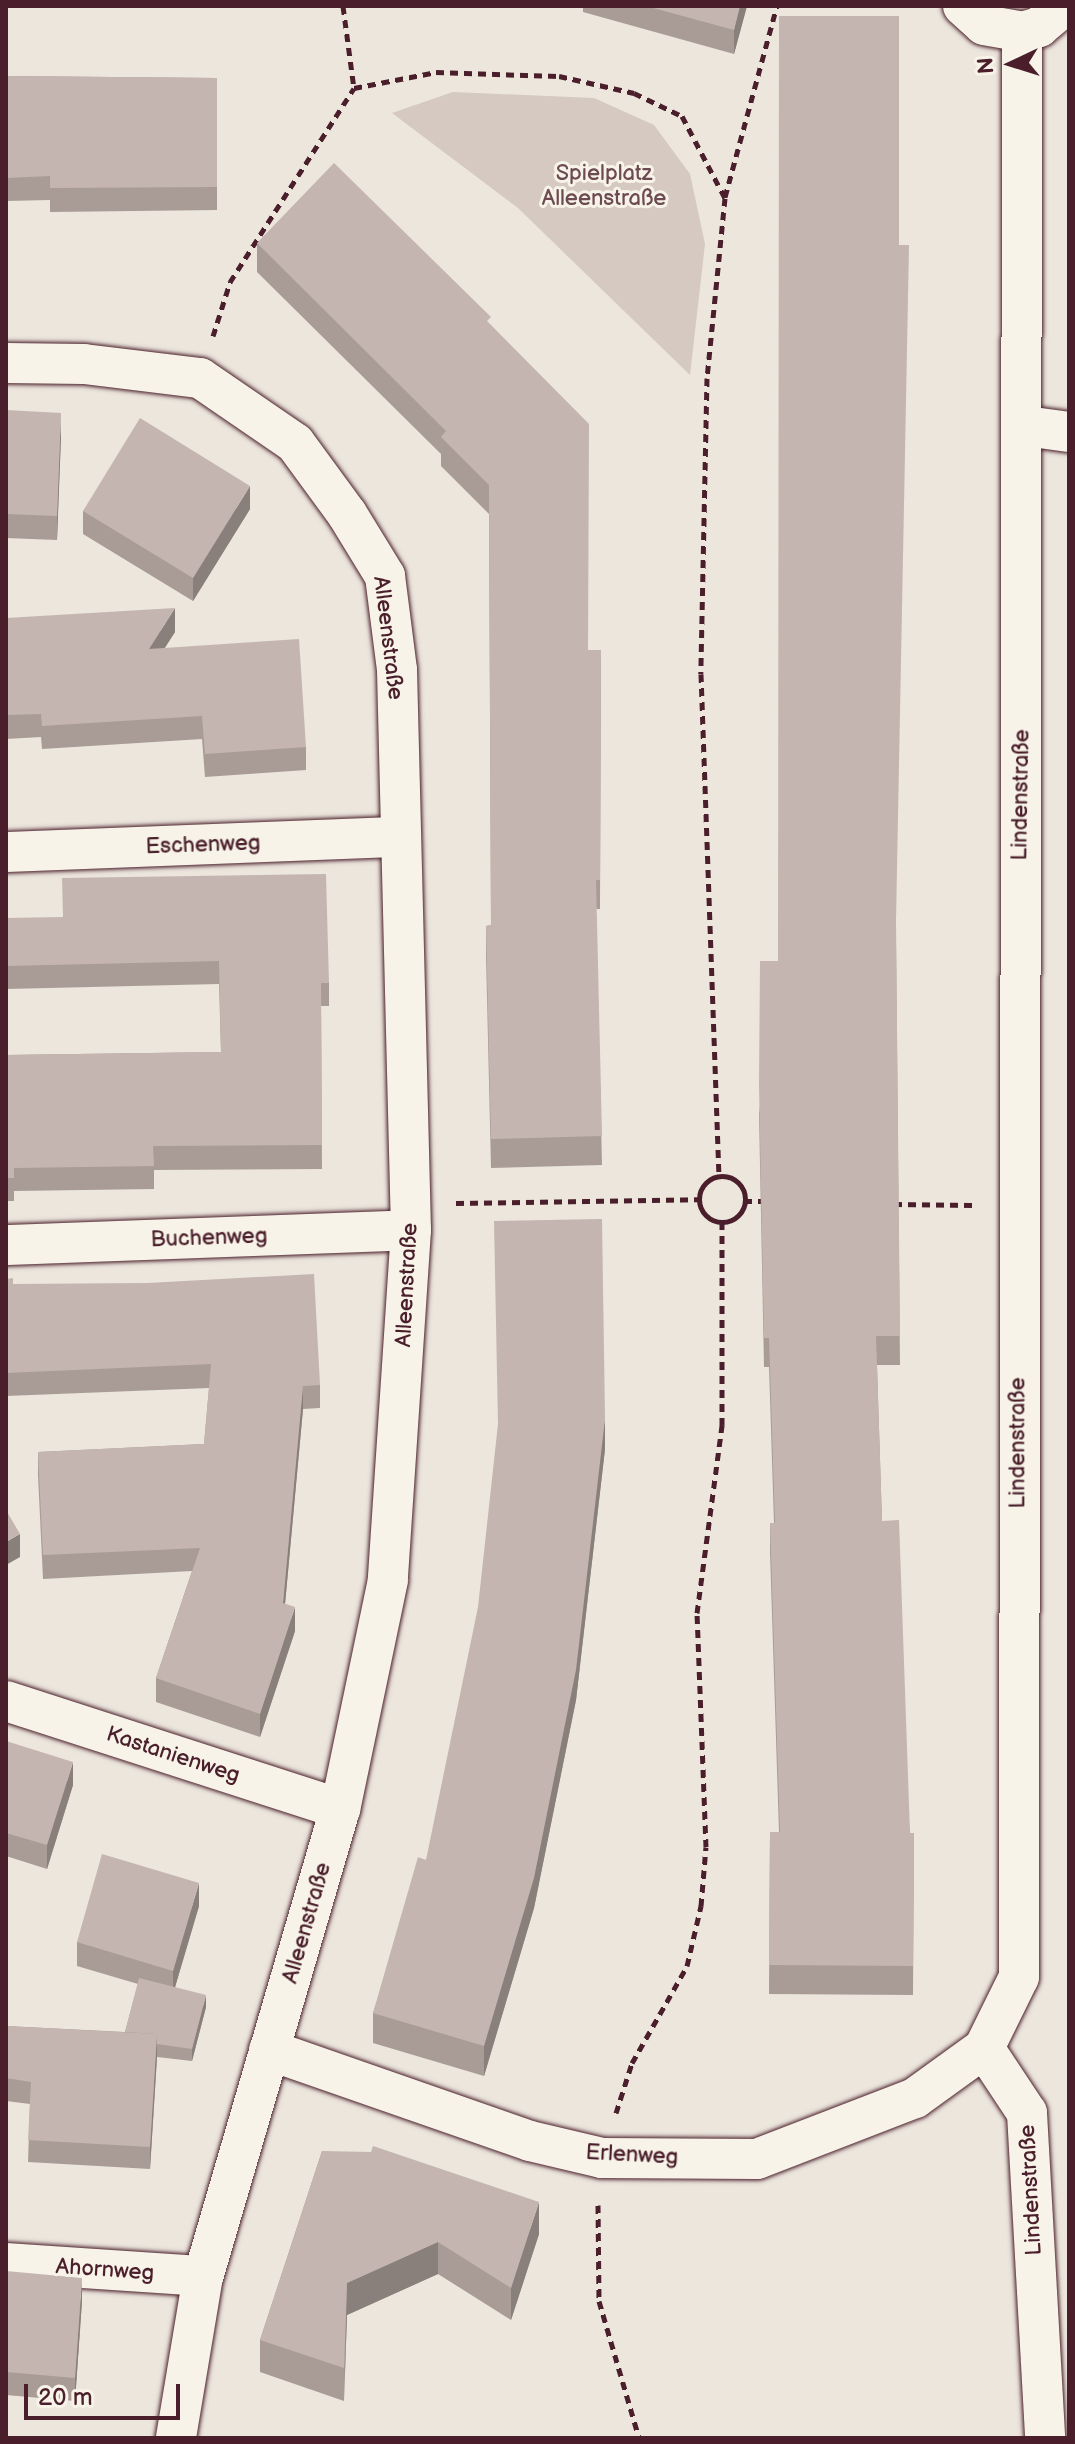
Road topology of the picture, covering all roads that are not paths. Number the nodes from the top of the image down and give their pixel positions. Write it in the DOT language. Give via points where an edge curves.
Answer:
graph roads {
  1 [pos="963,6"];
  2 [pos="1064,6"];
  3 [pos="1022,32"];
  4 [pos="6,363"];
  5 [pos="1025,426"];
  6 [pos="1069,432"];
  7 [pos="400,837"];
  8 [pos="6,852"];
  9 [pos="411,1217"];
  10 [pos="6,1245"];
  11 [pos="6,1701"];
  12 [pos="340,1809"];
  13 [pos="984,2048"];
  14 [pos="269,2050"];
  15 [pos="6,2263"];
  16 [pos="203,2276"];
  17 [pos="176,2438"];
  18 [pos="1045,2438"];
  1 -- 3 [label="street" via="984,25"];
  2 -- 3 [label="street" via="1039,27"];
  3 -- 5 [label="street, Lindenstraße"];
  4 -- 7 [label="street, Alleenstraße" via="84,364 200,378 295,443 385,576 397,670"];
  5 -- 6 [label="street"];
  5 -- 13 [label="street, Lindenstraße" via="1016,1206 1019,1977"];
  7 -- 8 [label="street, Eschenweg"];
  7 -- 9 [label="street, Alleenstraße"];
  9 -- 10 [label="street, Buchenweg"];
  9 -- 12 [label="street, Alleenstraße" via="388,1580"];
  11 -- 12 [label="street, Kastanienweg"];
  12 -- 14 [label="street, Alleenstraße"];
  13 -- 14 [label="street, Erlenweg" via="915,2098 757,2159 602,2158 530,2141"];
  13 -- 18 [label="street, Lindenstraße" via="1027,2113"];
  14 -- 16 [label="street, Alleenstraße"];
  15 -- 16 [label="street, Ahornweg"];
  16 -- 17 [label="street, Alleenstraße"];
}
